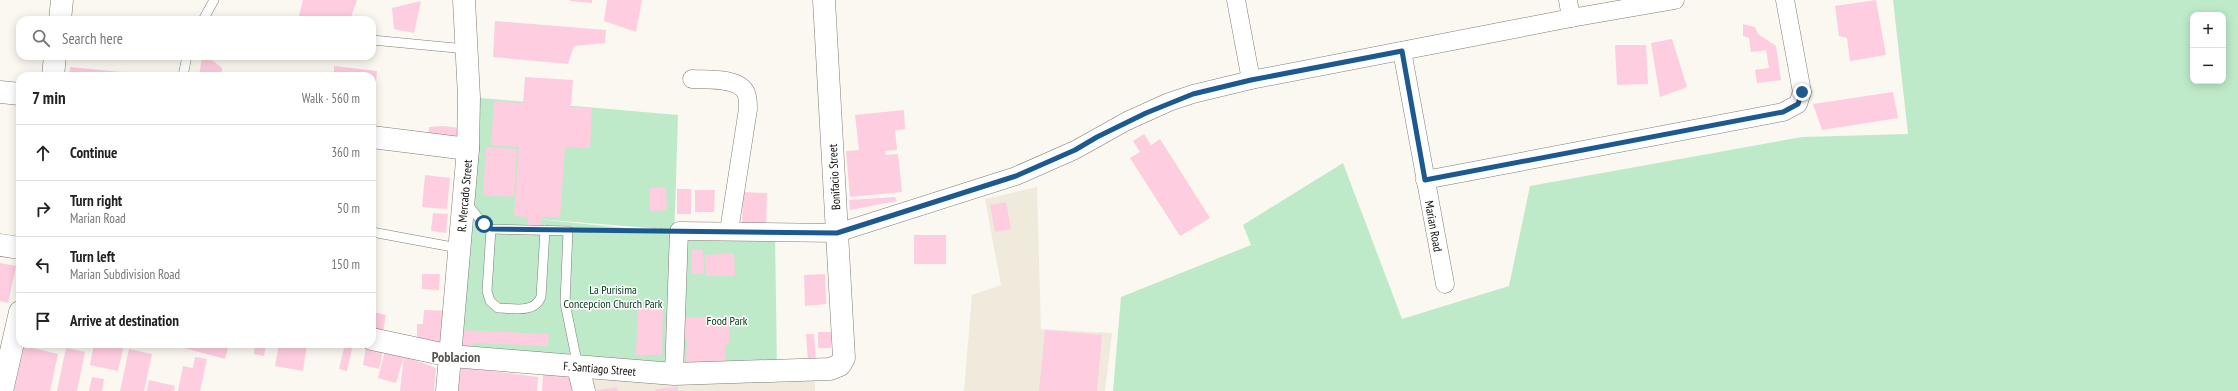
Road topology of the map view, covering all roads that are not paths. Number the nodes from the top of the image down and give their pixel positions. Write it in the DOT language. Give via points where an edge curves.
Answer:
graph roads {
  1 [pos="62,0"];
  2 [pos="214,0"];
  3 [pos="464,0"];
  4 [pos="824,0"];
  5 [pos="1236,0"];
  6 [pos="1568,0"];
  7 [pos="1675,0"];
  8 [pos="1786,0"];
  9 [pos="60,16"];
  10 [pos="204,16"];
  11 [pos="1571,18"];
  12 [pos="376,40"];
  13 [pos="466,49"];
  14 [pos="1402,51"];
  15 [pos="55,60"];
  16 [pos="186,60"];
  17 [pos="53,72"];
  18 [pos="183,72"];
  19 [pos="692,79"];
  20 [pos="1251,80"];
  21 [pos="0,92"];
  22 [pos="16,94"];
  23 [pos="376,138"];
  24 [pos="468,149"];
  25 [pos="1425,180"];
  26 [pos="463,199"];
  27 [pos="491,229"];
  28 [pos="545,230"];
  29 [pos="729,232"];
  30 [pos="376,233"];
  31 [pos="837,233"];
  32 [pos="0,245"];
  33 [pos="16,247"];
  34 [pos="458,248"];
  35 [pos="1445,284"];
  36 [pos="16,330"];
  37 [pos="376,340"];
  38 [pos="451,356"];
  39 [pos="578,367"];
  40 [pos="830,370"];
  41 [pos="674,374"];
  42 [pos="2,391"];
  43 [pos="447,391"];
  44 [pos="584,391"];
  1 -- 9 [label="street"];
  2 -- 10 [label="lane"];
  3 -- 13 [label="street, R. Mercado Street"];
  4 -- 31 [label="street, Bonifacio Street"];
  5 -- 20 [label="street"];
  6 -- 11 [label="street"];
  7 -- 11 [label="street"];
  8 -- 25 [label="street" via="1802,92 1798,104 1783,112"];
  11 -- 14 [label="street"];
  12 -- 13 [label="lane"];
  13 -- 24 [label="street, R. Mercado Street" via="469,97"];
  14 -- 20 [label="street"];
  14 -- 25 [label="street, Marian Road"];
  15 -- 17 [label="street"];
  16 -- 18 [label="lane"];
  19 -- 29 [label="street" via="737,84 746,93 748,109"];
  20 -- 31 [label="street" via="1169,102 1127,121 1075,150 1016,176"];
  21 -- 22 [label="street"];
  23 -- 24 [label="street"];
  24 -- 26 [label="street, R. Mercado Street"];
  25 -- 35 [label="street, Marian Road"];
  26 -- 27 [label="lane"];
  26 -- 34 [label="street, R. Mercado Street"];
  27 -- 28 [label="lane"];
  27 -- 28 [label="lane" via="487,291 490,301 498,308 532,309 541,297"];
  28 -- 39 [label="lane" via="568,231 565,304"];
  29 -- 31 [label="street"];
  29 -- 41 [label="street" via="679,231"];
  30 -- 34 [label="lane"];
  31 -- 40 [label="street, Bonifacio Street" via="844,358 840,366"];
  32 -- 33 [label="street"];
  34 -- 38 [label="street, R. Mercado Street"];
  36 -- 42 [label="street"];
  37 -- 38 [label="street, F. Santiago Street"];
  38 -- 39 [label="street, F. Santiago Street"];
  38 -- 43 [label="street, R. Mercado Street"];
  39 -- 41 [label="street, F. Santiago Street"];
  39 -- 44 [label="street"];
  40 -- 41 [label="street, F. Santiago Street"];
}
